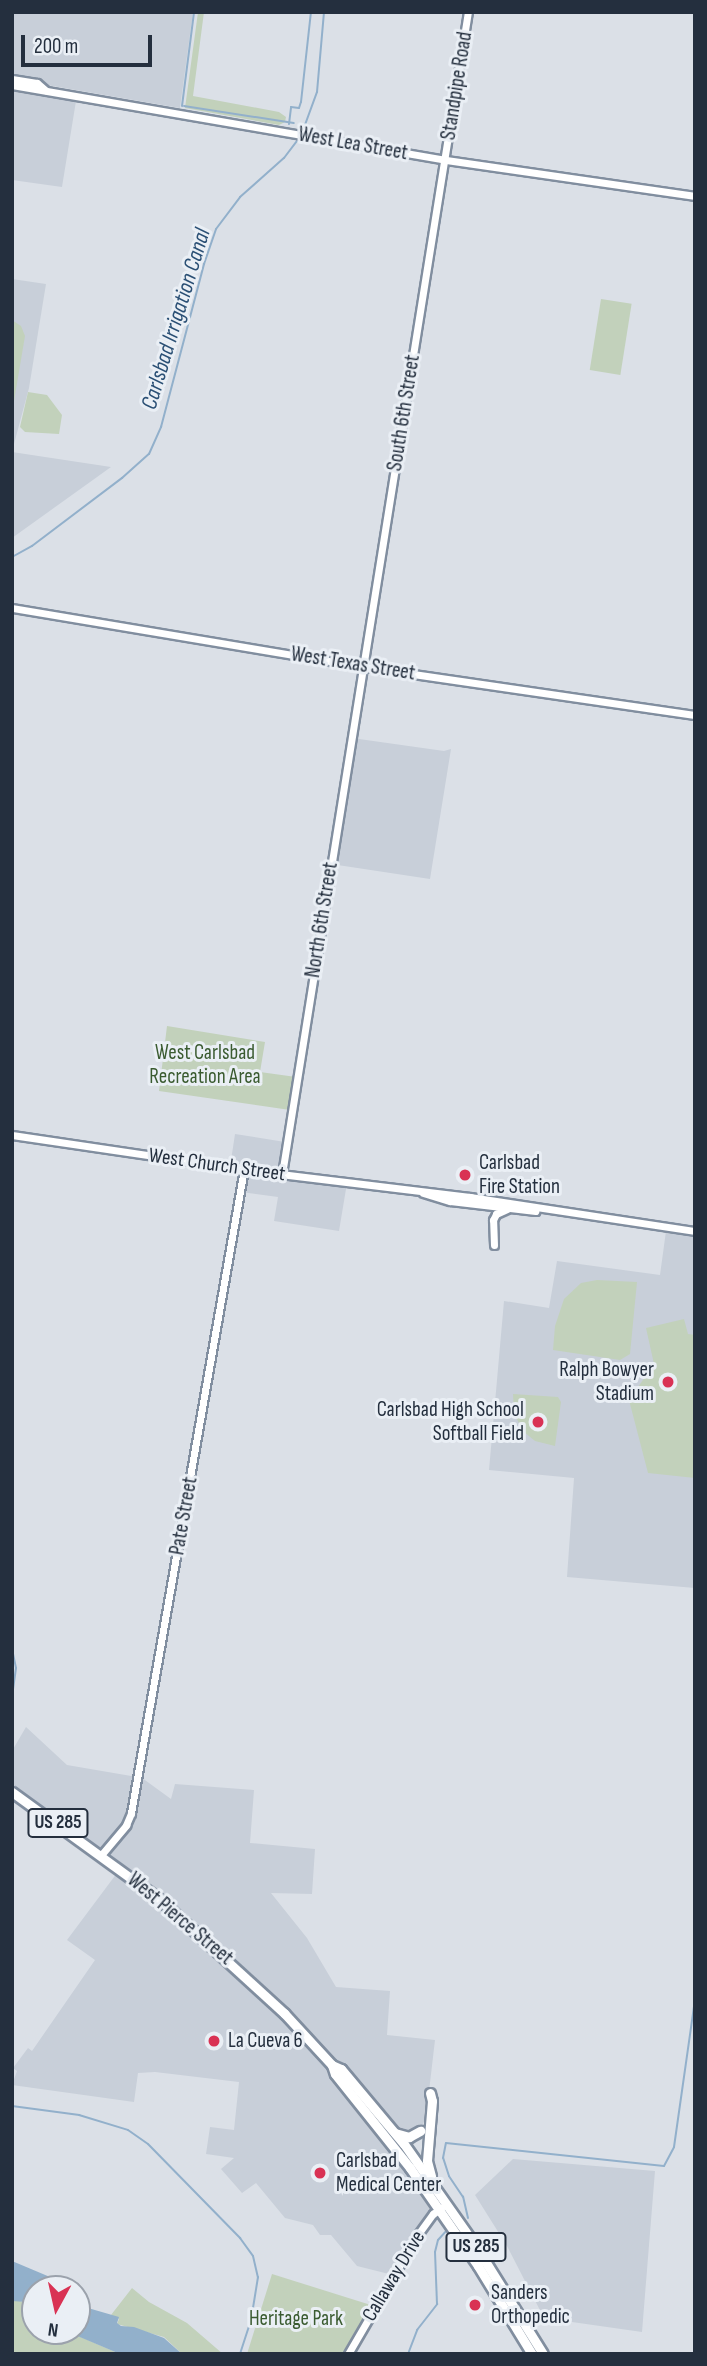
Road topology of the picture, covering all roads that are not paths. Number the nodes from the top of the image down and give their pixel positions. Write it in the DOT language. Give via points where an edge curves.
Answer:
graph roads {
  1 [pos="468,12"];
  2 [pos="12,79"];
  3 [pos="12,85"];
  4 [pos="45,90"];
  5 [pos="446,160"];
  6 [pos="695,196"];
  7 [pos="12,608"];
  8 [pos="365,667"];
  9 [pos="695,715"];
  10 [pos="12,1135"];
  11 [pos="244,1169"];
  12 [pos="282,1174"];
  13 [pos="422,1193"];
  14 [pos="509,1209"];
  15 [pos="580,1215"];
  16 [pos="695,1231"];
  17 [pos="494,1245"];
  18 [pos="12,1792"];
  19 [pos="102,1854"];
  20 [pos="332,2065"];
  21 [pos="430,2093"];
  22 [pos="421,2131"];
  23 [pos="394,2132"];
  24 [pos="436,2187"];
  25 [pos="443,2206"];
  26 [pos="348,2354"];
  27 [pos="532,2354"];
  28 [pos="543,2354"];
  1 -- 5 [label="street, Standpipe Road"];
  2 -- 4 [label="street" via="37,83"];
  3 -- 4 [label="street, West Lea Street"];
  4 -- 5 [label="street, West Lea Street"];
  5 -- 6 [label="street, West Lea Street"];
  5 -- 8 [label="street, South 6th Street"];
  7 -- 8 [label="street, West Texas Street"];
  8 -- 9 [label="street, West Texas Street"];
  8 -- 12 [label="street, North 6th Street"];
  10 -- 11 [label="street, West Church Street"];
  11 -- 12 [label="street, West Church Street"];
  11 -- 19 [label="street, Pate Street" via="131,1813"];
  12 -- 13 [label="street, West Church Street"];
  13 -- 14 [label="street, West Church Street"];
  13 -- 15 [label="street, West Church Street"];
  14 -- 15 [label="street, West Church Street"];
  14 -- 17 [label="street" via="494,1217"];
  15 -- 16 [label="street, West Church Street"];
  18 -- 19 [label="highway, West Pierce Street / US 285"];
  19 -- 20 [label="highway, West Pierce Street / US 285" via="223,1955"];
  20 -- 23 [label="highway, West Pierce Street / US 285" via="341,2069"];
  20 -- 25 [label="highway, West Pierce Street / US 285"];
  21 -- 24 [label="highway" via="426,2161"];
  22 -- 23 [label="highway" via="409,2137"];
  23 -- 24 [label="highway, West Pierce Street / US 285"];
  24 -- 25 [label="highway, West Pierce Street / US 285"];
  25 -- 26 [label="street, Callaway Drive" via="415,2237"];
  25 -- 27 [label="highway, West Pierce Street / US 285"];
  25 -- 28 [label="highway, West Pierce Street / US 285"];
}
